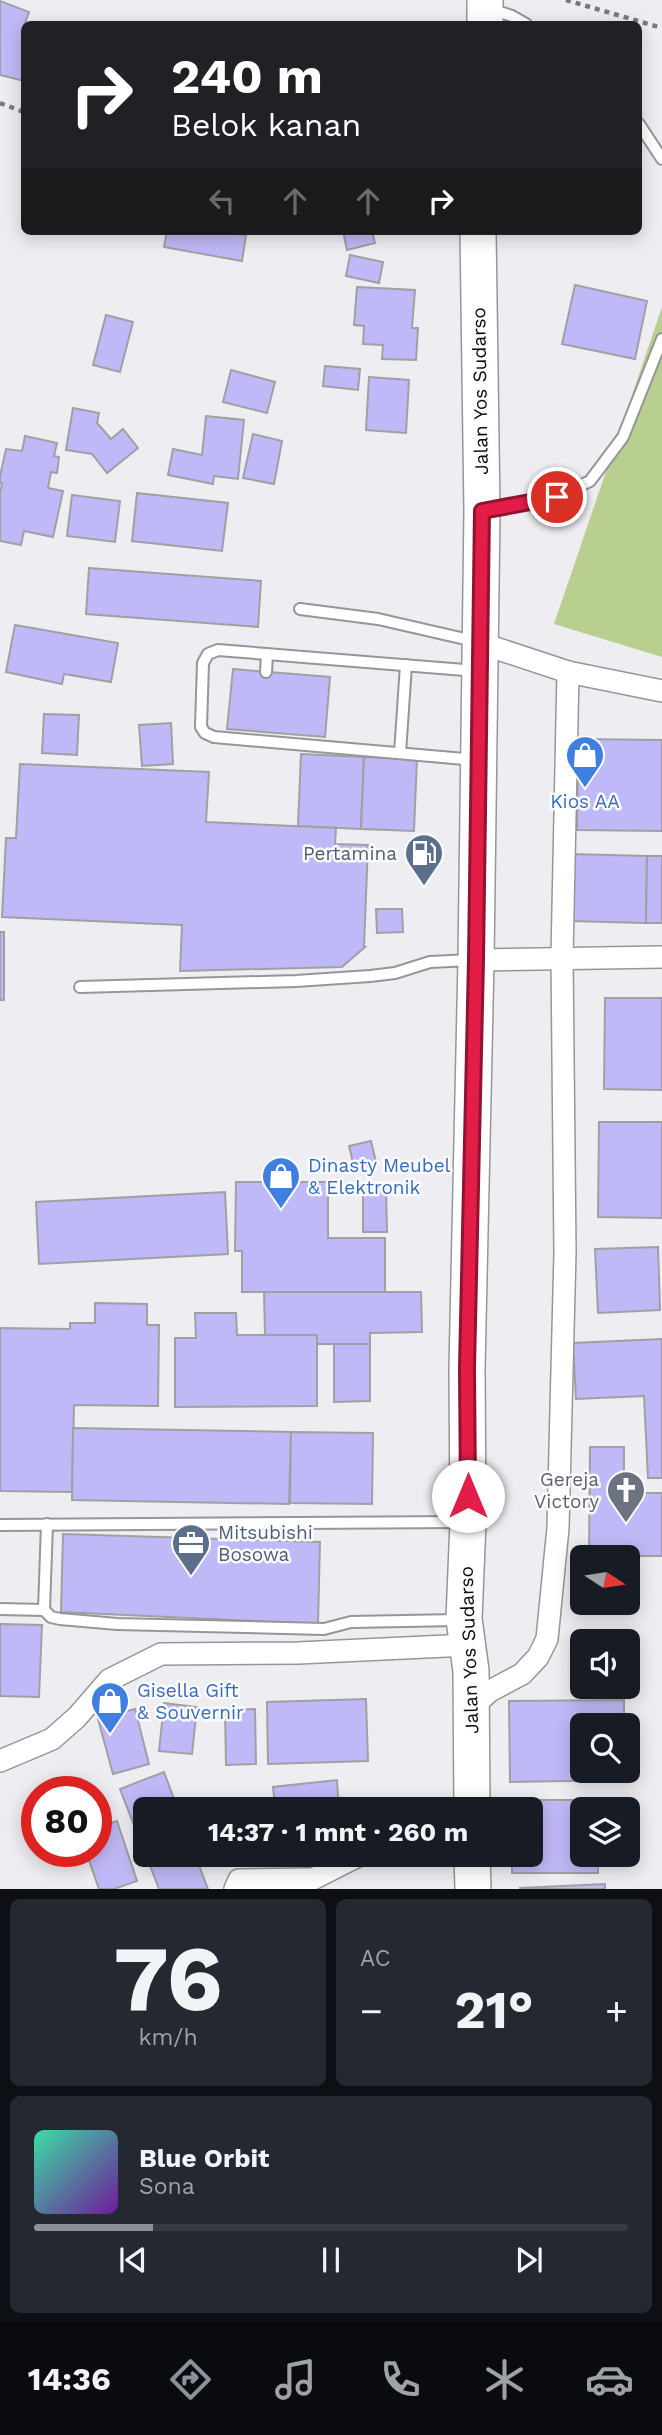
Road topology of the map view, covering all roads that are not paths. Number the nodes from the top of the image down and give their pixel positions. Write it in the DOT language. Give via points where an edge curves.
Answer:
graph roads {
  1 [pos="485,10"];
  2 [pos="521,21"];
  3 [pos="642,129"];
  4 [pos="662,159"];
  5 [pos="478,235"];
  6 [pos="662,341"];
  7 [pos="482,511"];
  8 [pos="300,609"];
  9 [pos="267,654"];
  10 [pos="480,657"];
  11 [pos="405,665"];
  12 [pos="267,671"];
  13 [pos="568,673"];
  14 [pos="662,691"];
  15 [pos="400,753"];
  16 [pos="479,760"];
  17 [pos="562,957"];
  18 [pos="662,957"];
  19 [pos="476,960"];
  20 [pos="80,987"];
  21 [pos="468,1522"];
  22 [pos="47,1524"];
  23 [pos="0,1525"];
  24 [pos="0,1609"];
  25 [pos="44,1611"];
  26 [pos="466,1632"];
  27 [pos="472,1707"];
  28 [pos="0,1761"];
  29 [pos="472,1797"];
  30 [pos="336,1867"];
  31 [pos="472,1867"];
  32 [pos="301,1884"];
  33 [pos="235,1889"];
  34 [pos="473,1889"];
  1 -- 2 [label="lane"];
  3 -- 4 [label="lane"];
  5 -- 7 [label="highway, Jalan Yos Sudarso"];
  6 -- 7 [label="lane" via="623,437 590,481 557,497"];
  7 -- 10 [label="highway, Jalan Yos Sudarso"];
  8 -- 10 [label="lane" via="378,619"];
  9 -- 11 [label="lane"];
  9 -- 12 [label="lane"];
  9 -- 15 [label="lane" via="218,650 208,654 203,663 201,727 205,733"];
  10 -- 11 [label="lane"];
  10 -- 13 [label="street"];
  10 -- 16 [label="highway, Jalan Yos Sudarso"];
  11 -- 15 [label="lane"];
  13 -- 14 [label="street"];
  13 -- 17 [label="street"];
  15 -- 16 [label="lane"];
  16 -- 19 [label="highway, Jalan Yos Sudarso"];
  17 -- 18 [label="street"];
  17 -- 19 [label="street"];
  17 -- 27 [label="street" via="564,1279 558,1528 547,1639 522,1674"];
  19 -- 20 [label="lane" via="430,962 370,976"];
  19 -- 21 [label="highway, Jalan Yos Sudarso"];
  21 -- 22 [label="lane"];
  21 -- 26 [label="highway, Jalan Yos Sudarso"];
  22 -- 23 [label="lane"];
  22 -- 25 [label="lane"];
  24 -- 25 [label="lane"];
  25 -- 26 [label="lane" via="60,1619 117,1624 324,1629 351,1622"];
  26 -- 27 [label="highway, Jalan Yos Sudarso"];
  26 -- 28 [label="street" via="299,1653 162,1654 109,1680 52,1739"];
  27 -- 29 [label="highway, Jalan Yos Sudarso"];
  30 -- 32 [label="street"];
  31 -- 34 [label="highway"];
  32 -- 33 [label="street" via="239,1880"];
}
